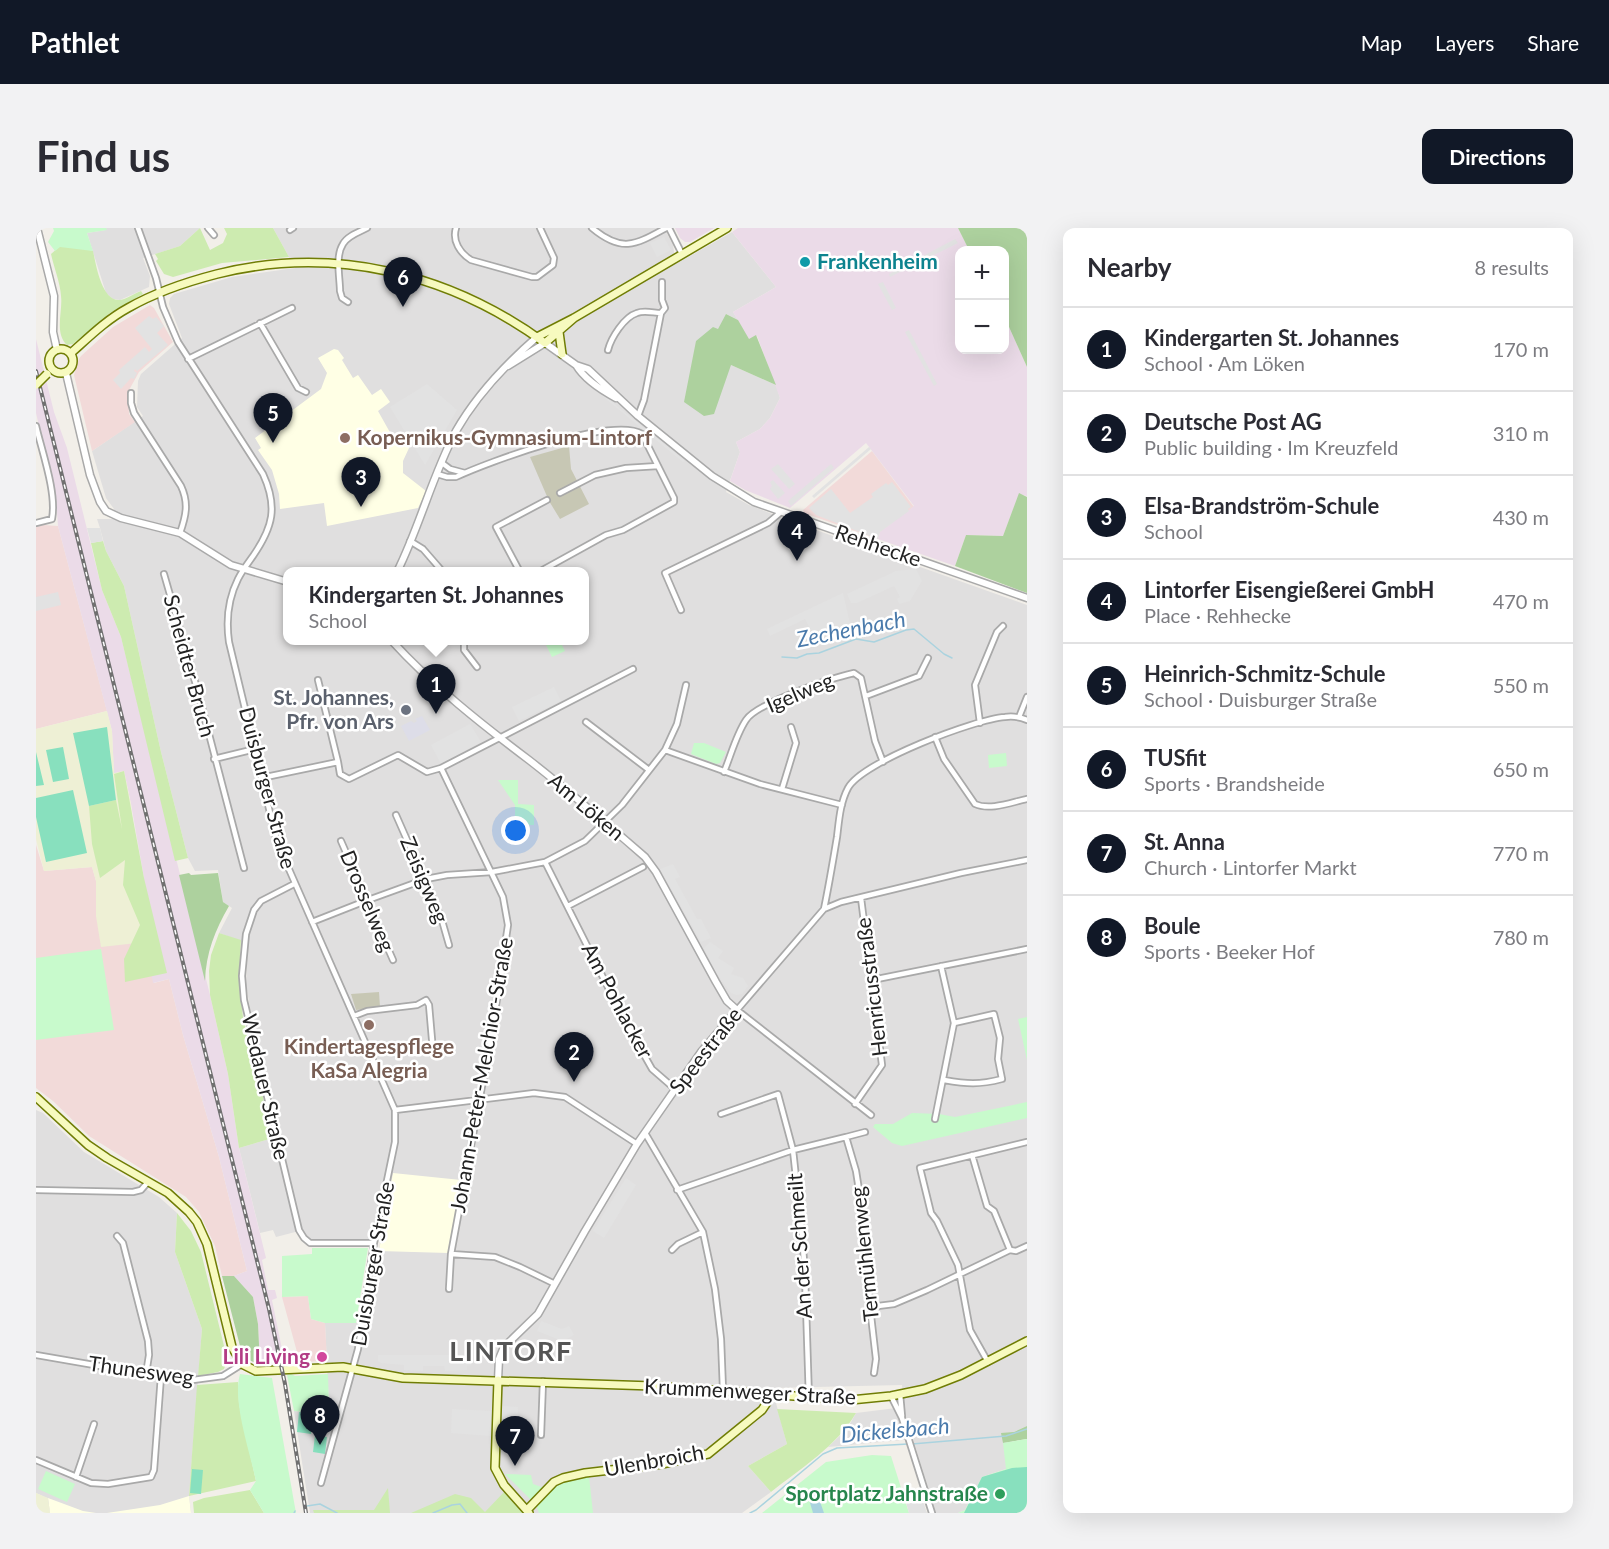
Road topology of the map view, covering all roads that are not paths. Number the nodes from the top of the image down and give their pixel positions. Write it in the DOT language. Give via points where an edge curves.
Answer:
graph roads {
  1 [pos="37,228"];
  2 [pos="138,228"];
  3 [pos="208,228"];
  4 [pos="367,228"];
  5 [pos="456,228"];
  6 [pos="540,228"];
  7 [pos="592,228"];
  8 [pos="667,228"];
  9 [pos="727,228"];
  10 [pos="214,235"];
  11 [pos="682,254"];
  12 [pos="340,263"];
  13 [pos="662,282"];
  14 [pos="160,292"];
  15 [pos="348,302"];
  16 [pos="292,308"];
  17 [pos="661,313"];
  18 [pos="574,318"];
  19 [pos="260,323"];
  20 [pos="559,332"];
  21 [pos="537,337"];
  22 [pos="545,343"];
  23 [pos="57,350"];
  24 [pos="608,350"];
  25 [pos="71,353"];
  26 [pos="562,354"];
  27 [pos="188,359"];
  28 [pos="508,366"];
  29 [pos="50,372"];
  30 [pos="66,373"];
  31 [pos="36,385"];
  32 [pos="306,392"];
  33 [pos="131,393"];
  34 [pos="638,416"];
  35 [pos="36,426"];
  36 [pos="442,463"];
  37 [pos="658,466"];
  38 [pos="465,473"];
  39 [pos="437,474"];
  40 [pos="560,493"];
  41 [pos="548,500"];
  42 [pos="781,512"];
  43 [pos="36,524"];
  44 [pos="180,533"];
  45 [pos="410,541"];
  46 [pos="399,567"];
  47 [pos="439,567"];
  48 [pos="517,567"];
  49 [pos="548,567"];
  50 [pos="243,570"];
  51 [pos="164,574"];
  52 [pos="283,581"];
  53 [pos="1027,598"];
  54 [pos="681,610"];
  55 [pos="1002,626"];
  56 [pos="396,645"];
  57 [pos="464,645"];
  58 [pos="928,658"];
  59 [pos="477,667"];
  60 [pos="633,669"];
  61 [pos="318,680"];
  62 [pos="686,685"];
  63 [pos="866,696"];
  64 [pos="1027,697"];
  65 [pos="1019,717"];
  66 [pos="1027,720"];
  67 [pos="586,722"];
  68 [pos="980,723"];
  69 [pos="791,727"];
  70 [pos="935,737"];
  71 [pos="499,738"];
  72 [pos="255,749"];
  73 [pos="665,750"];
  74 [pos="214,759"];
  75 [pos="338,762"];
  76 [pos="883,762"];
  77 [pos="441,768"];
  78 [pos="649,770"];
  79 [pos="724,772"];
  80 [pos="261,778"];
  81 [pos="782,789"];
  82 [pos="1027,799"];
  83 [pos="842,805"];
  84 [pos="396,815"];
  85 [pos="605,822"];
  86 [pos="341,841"];
  87 [pos="1027,860"];
  88 [pos="545,862"];
  89 [pos="643,867"];
  90 [pos="244,868"];
  91 [pos="492,872"];
  92 [pos="426,879"];
  93 [pos="294,884"];
  94 [pos="861,898"];
  95 [pos="368,900"];
  96 [pos="567,906"];
  97 [pos="824,909"];
  98 [pos="312,922"];
  99 [pos="449,945"];
  100 [pos="1027,949"];
  101 [pos="393,960"];
  102 [pos="941,966"];
  103 [pos="872,980"];
  104 [pos="737,1010"];
  105 [pos="354,1016"];
  106 [pos="954,1023"];
  107 [pos="433,1051"];
  108 [pos="944,1080"];
  109 [pos="675,1089"];
  110 [pos="36,1097"];
  111 [pos="480,1100"];
  112 [pos="855,1104"];
  113 [pos="395,1110"];
  114 [pos="720,1114"];
  115 [pos="871,1115"];
  116 [pos="935,1119"];
  117 [pos="865,1132"];
  118 [pos="645,1133"];
  119 [pos="846,1137"];
  120 [pos="1027,1142"];
  121 [pos="638,1144"];
  122 [pos="793,1150"];
  123 [pos="972,1155"];
  124 [pos="148,1182"];
  125 [pos="36,1190"];
  126 [pos="677,1190"];
  127 [pos="703,1232"];
  128 [pos="117,1236"];
  129 [pos="374,1243"];
  130 [pos="1027,1246"];
  131 [pos="672,1250"];
  132 [pos="1010,1250"];
  133 [pos="451,1254"];
  134 [pos="961,1273"];
  135 [pos="555,1284"];
  136 [pos="449,1289"];
  137 [pos="870,1307"];
  138 [pos="1027,1341"];
  139 [pos="36,1355"];
  140 [pos="988,1362"];
  141 [pos="242,1364"];
  142 [pos="354,1368"];
  143 [pos="874,1373"];
  144 [pos="146,1374"];
  145 [pos="162,1376"];
  146 [pos="498,1380"];
  147 [pos="543,1381"];
  148 [pos="723,1390"];
  149 [pos="900,1394"];
  150 [pos="772,1395"];
  151 [pos="891,1396"];
  152 [pos="809,1399"];
  153 [pos="902,1418"];
  154 [pos="94,1424"];
  155 [pos="541,1435"];
  156 [pos="36,1460"];
  157 [pos="76,1477"];
  158 [pos="321,1483"];
  159 [pos="528,1512"];
  160 [pos="932,1513"];
  1 -- 23 [label="street" via="54,296"];
  2 -- 14 [label="street, Duisburger Straße"];
  3 -- 10 [label="street"];
  4 -- 12 [label="street" via="343,244"];
  5 -- 6 [label="street" via="455,241 471,260 532,278 553,265 554,258"];
  7 -- 8 [label="street" via="618,245 636,243"];
  8 -- 11 [label="street"];
  9 -- 11 [label="main road"];
  11 -- 18 [label="main road"];
  12 -- 14 [label="main road, Rehhecke" via="248,267"];
  12 -- 15 [label="street" via="340,291"];
  12 -- 21 [label="main road, Rehhecke" via="403,275 454,291"];
  13 -- 17 [label="street" via="665,308"];
  14 -- 25 [label="main road, Rehhecke" via="114,316"];
  14 -- 27 [label="street, Duisburger Straße"];
  16 -- 19 [label="street"];
  17 -- 24 [label="street" via="633,315 614,335"];
  17 -- 34 [label="street"];
  18 -- 20 [label="main road"];
  18 -- 21 [label="main road"];
  19 -- 27 [label="street"];
  19 -- 32 [label="street" via="298,388"];
  20 -- 22 [label="main road"];
  20 -- 26 [label="main road"];
  21 -- 22 [label="main road, Rehhecke"];
  21 -- 28 [label="street"];
  22 -- 26 [label="street, Rehhecke"];
  22 -- 28 [label="street"];
  23 -- 25 [label="main road"];
  23 -- 29 [label="main road" via="50,356"];
  25 -- 30 [label="main road" via="74,364"];
  26 -- 34 [label="street, Rehhecke" via="588,369"];
  27 -- 50 [label="street, Duisburger Straße" via="263,474 271,495 270,527"];
  28 -- 36 [label="street" via="471,407"];
  29 -- 30 [label="main road"];
  29 -- 31 [label="main road, bridge"];
  30 -- 44 [label="street" via="90,475 102,507 111,514"];
  33 -- 44 [label="street" via="134,413 185,494 186,517"];
  34 -- 42 [label="street, Rehhecke" via="731,489"];
  35 -- 43 [label="street" via="52,493 53,517"];
  36 -- 38 [label="street"];
  36 -- 39 [label="street"];
  37 -- 38 [label="street" via="642,434 627,429 566,438"];
  37 -- 40 [label="street" via="595,475"];
  37 -- 49 [label="street" via="674,498 672,505"];
  38 -- 39 [label="street" via="456,477"];
  39 -- 45 [label="street"];
  41 -- 48 [label="street" via="496,527"];
  42 -- 53 [label="street, Rehhecke"];
  42 -- 54 [label="street" via="768,523 665,573"];
  44 -- 50 [label="street"];
  45 -- 46 [label="street"];
  45 -- 47 [label="street"];
  50 -- 52 [label="street"];
  50 -- 72 [label="street, Duisburger Straße" via="231,601 227,631"];
  51 -- 74 [label="street, Scheidter Bruch"];
  55 -- 68 [label="street" via="975,685"];
  56 -- 71 [label="street, Am Löken" via="437,688"];
  57 -- 59 [label="street"];
  58 -- 63 [label="street" via="919,675"];
  60 -- 71 [label="street"];
  61 -- 75 [label="street"];
  62 -- 73 [label="street" via="677,724"];
  63 -- 76 [label="street, Igelweg"];
  63 -- 79 [label="street, Igelweg" via="861,678 854,673 775,701 747,717"];
  64 -- 65 [label="street"];
  65 -- 66 [label="street"];
  65 -- 68 [label="street"];
  67 -- 78 [label="street"];
  68 -- 70 [label="street"];
  69 -- 81 [label="street" via="796,743"];
  70 -- 76 [label="street"];
  70 -- 82 [label="street" via="944,759 975,804 990,807"];
  71 -- 77 [label="street"];
  71 -- 85 [label="street, Am Löken"];
  72 -- 74 [label="street, Scheidter Bruch"];
  72 -- 80 [label="street, Duisburger Straße"];
  73 -- 78 [label="street"];
  73 -- 79 [label="street"];
  74 -- 90 [label="street, Scheidter Bruch"];
  75 -- 77 [label="street" via="340,774 349,779 398,755 427,772"];
  75 -- 80 [label="street"];
  76 -- 83 [label="street" via="849,786"];
  77 -- 91 [label="street, Johann-Peter-Melchior-Straße"];
  78 -- 85 [label="street"];
  79 -- 81 [label="street"];
  80 -- 93 [label="street, Duisburger Straße" via="277,842"];
  81 -- 83 [label="street"];
  83 -- 97 [label="street"];
  84 -- 92 [label="street, Zeisigweg"];
  85 -- 88 [label="street" via="585,841"];
  85 -- 104 [label="street, Am Löken" via="650,862 727,1001"];
  86 -- 95 [label="street, Drosselweg"];
  87 -- 94 [label="street"];
  88 -- 91 [label="street"];
  88 -- 96 [label="street, Am Pohlacker"];
  89 -- 96 [label="street"];
  91 -- 92 [label="street"];
  91 -- 111 [label="street, Johann-Peter-Melchior-Straße" via="503,897 508,925"];
  92 -- 95 [label="street"];
  92 -- 99 [label="street, Zeisigweg"];
  93 -- 98 [label="street, Duisburger Straße"];
  93 -- 129 [label="street, Wedauer Straße" via="261,901 254,910 243,954 244,1000 299,1230 310,1243"];
  94 -- 97 [label="street"];
  94 -- 103 [label="street, Henricusstraße"];
  95 -- 98 [label="street"];
  95 -- 101 [label="street, Drosselweg"];
  96 -- 109 [label="street, Am Pohlacker" via="651,1067"];
  97 -- 104 [label="street, Speestraße"];
  98 -- 105 [label="street, Duisburger Straße"];
  100 -- 102 [label="street"];
  102 -- 103 [label="street"];
  102 -- 106 [label="street"];
  103 -- 112 [label="street, Henricusstraße" via="882,1065"];
  104 -- 109 [label="street, Speestraße"];
  104 -- 112 [label="street"];
  105 -- 107 [label="street" via="426,1000"];
  105 -- 113 [label="street, Duisburger Straße"];
  106 -- 108 [label="street"];
  106 -- 108 [label="street" via="994,1014 1000,1038 998,1059 1002,1079 970,1085"];
  108 -- 116 [label="street"];
  109 -- 118 [label="street, Speestraße"];
  110 -- 124 [label="main road" via="88,1145"];
  111 -- 113 [label="street"];
  111 -- 121 [label="street" via="534,1093 565,1097"];
  111 -- 133 [label="street, Johann-Peter-Melchior-Straße"];
  112 -- 115 [label="street"];
  113 -- 129 [label="street, Duisburger Straße" via="395,1142"];
  114 -- 122 [label="street, An der Schmeilt" via="778,1094"];
  117 -- 119 [label="street"];
  118 -- 121 [label="street, Speestraße"];
  118 -- 126 [label="street"];
  119 -- 122 [label="street"];
  119 -- 137 [label="street, Termühlenweg" via="862,1208"];
  120 -- 123 [label="street"];
  121 -- 135 [label="street, Speestraße"];
  122 -- 126 [label="street"];
  122 -- 152 [label="street, An der Schmeilt" via="805,1275"];
  123 -- 132 [label="street" via="987,1206 994,1211"];
  123 -- 134 [label="street" via="920,1168 931,1214"];
  124 -- 125 [label="street" via="133,1192"];
  124 -- 141 [label="main road" via="181,1203 197,1222 232,1347"];
  126 -- 127 [label="street"];
  127 -- 131 [label="street"];
  127 -- 148 [label="street" via="715,1289"];
  128 -- 144 [label="street" via="123,1243 148,1341"];
  129 -- 142 [label="street, Duisburger Straße"];
  130 -- 132 [label="street"];
  132 -- 134 [label="street"];
  133 -- 135 [label="street" via="495,1257"];
  133 -- 136 [label="street, Johann-Peter-Melchior-Straße"];
  134 -- 137 [label="street" via="894,1304"];
  134 -- 140 [label="street" via="970,1330"];
  135 -- 146 [label="street, Speestraße" via="532,1322 504,1347"];
  137 -- 143 [label="street, Termühlenweg"];
  138 -- 140 [label="main road, Krummenweger Straße"];
  139 -- 144 [label="street, Thunesweg"];
  140 -- 149 [label="main road, Krummenweger Straße" via="939,1384"];
  141 -- 142 [label="main road" via="266,1372"];
  141 -- 145 [label="street, Thunesweg" via="215,1378"];
  142 -- 146 [label="main road, Krummenweger Straße" via="403,1378"];
  142 -- 158 [label="street, Duisburger Straße"];
  144 -- 145 [label="street, Thunesweg"];
  145 -- 157 [label="street" via="151,1477 108,1484"];
  146 -- 147 [label="main road, Krummenweger Straße"];
  146 -- 159 [label="main road" via="495,1468"];
  147 -- 148 [label="main road, Krummenweger Straße"];
  147 -- 155 [label="street"];
  148 -- 150 [label="main road, Krummenweger Straße"];
  149 -- 151 [label="main road, Krummenweger Straße"];
  149 -- 153 [label="street"];
  150 -- 152 [label="main road, Krummenweger Straße"];
  150 -- 159 [label="main road, Ulenbroich" via="762,1410 708,1454 563,1478 554,1482"];
  151 -- 152 [label="main road, Krummenweger Straße"];
  151 -- 153 [label="street"];
  153 -- 160 [label="street"];
  154 -- 157 [label="street"];
  156 -- 157 [label="street"];
}
